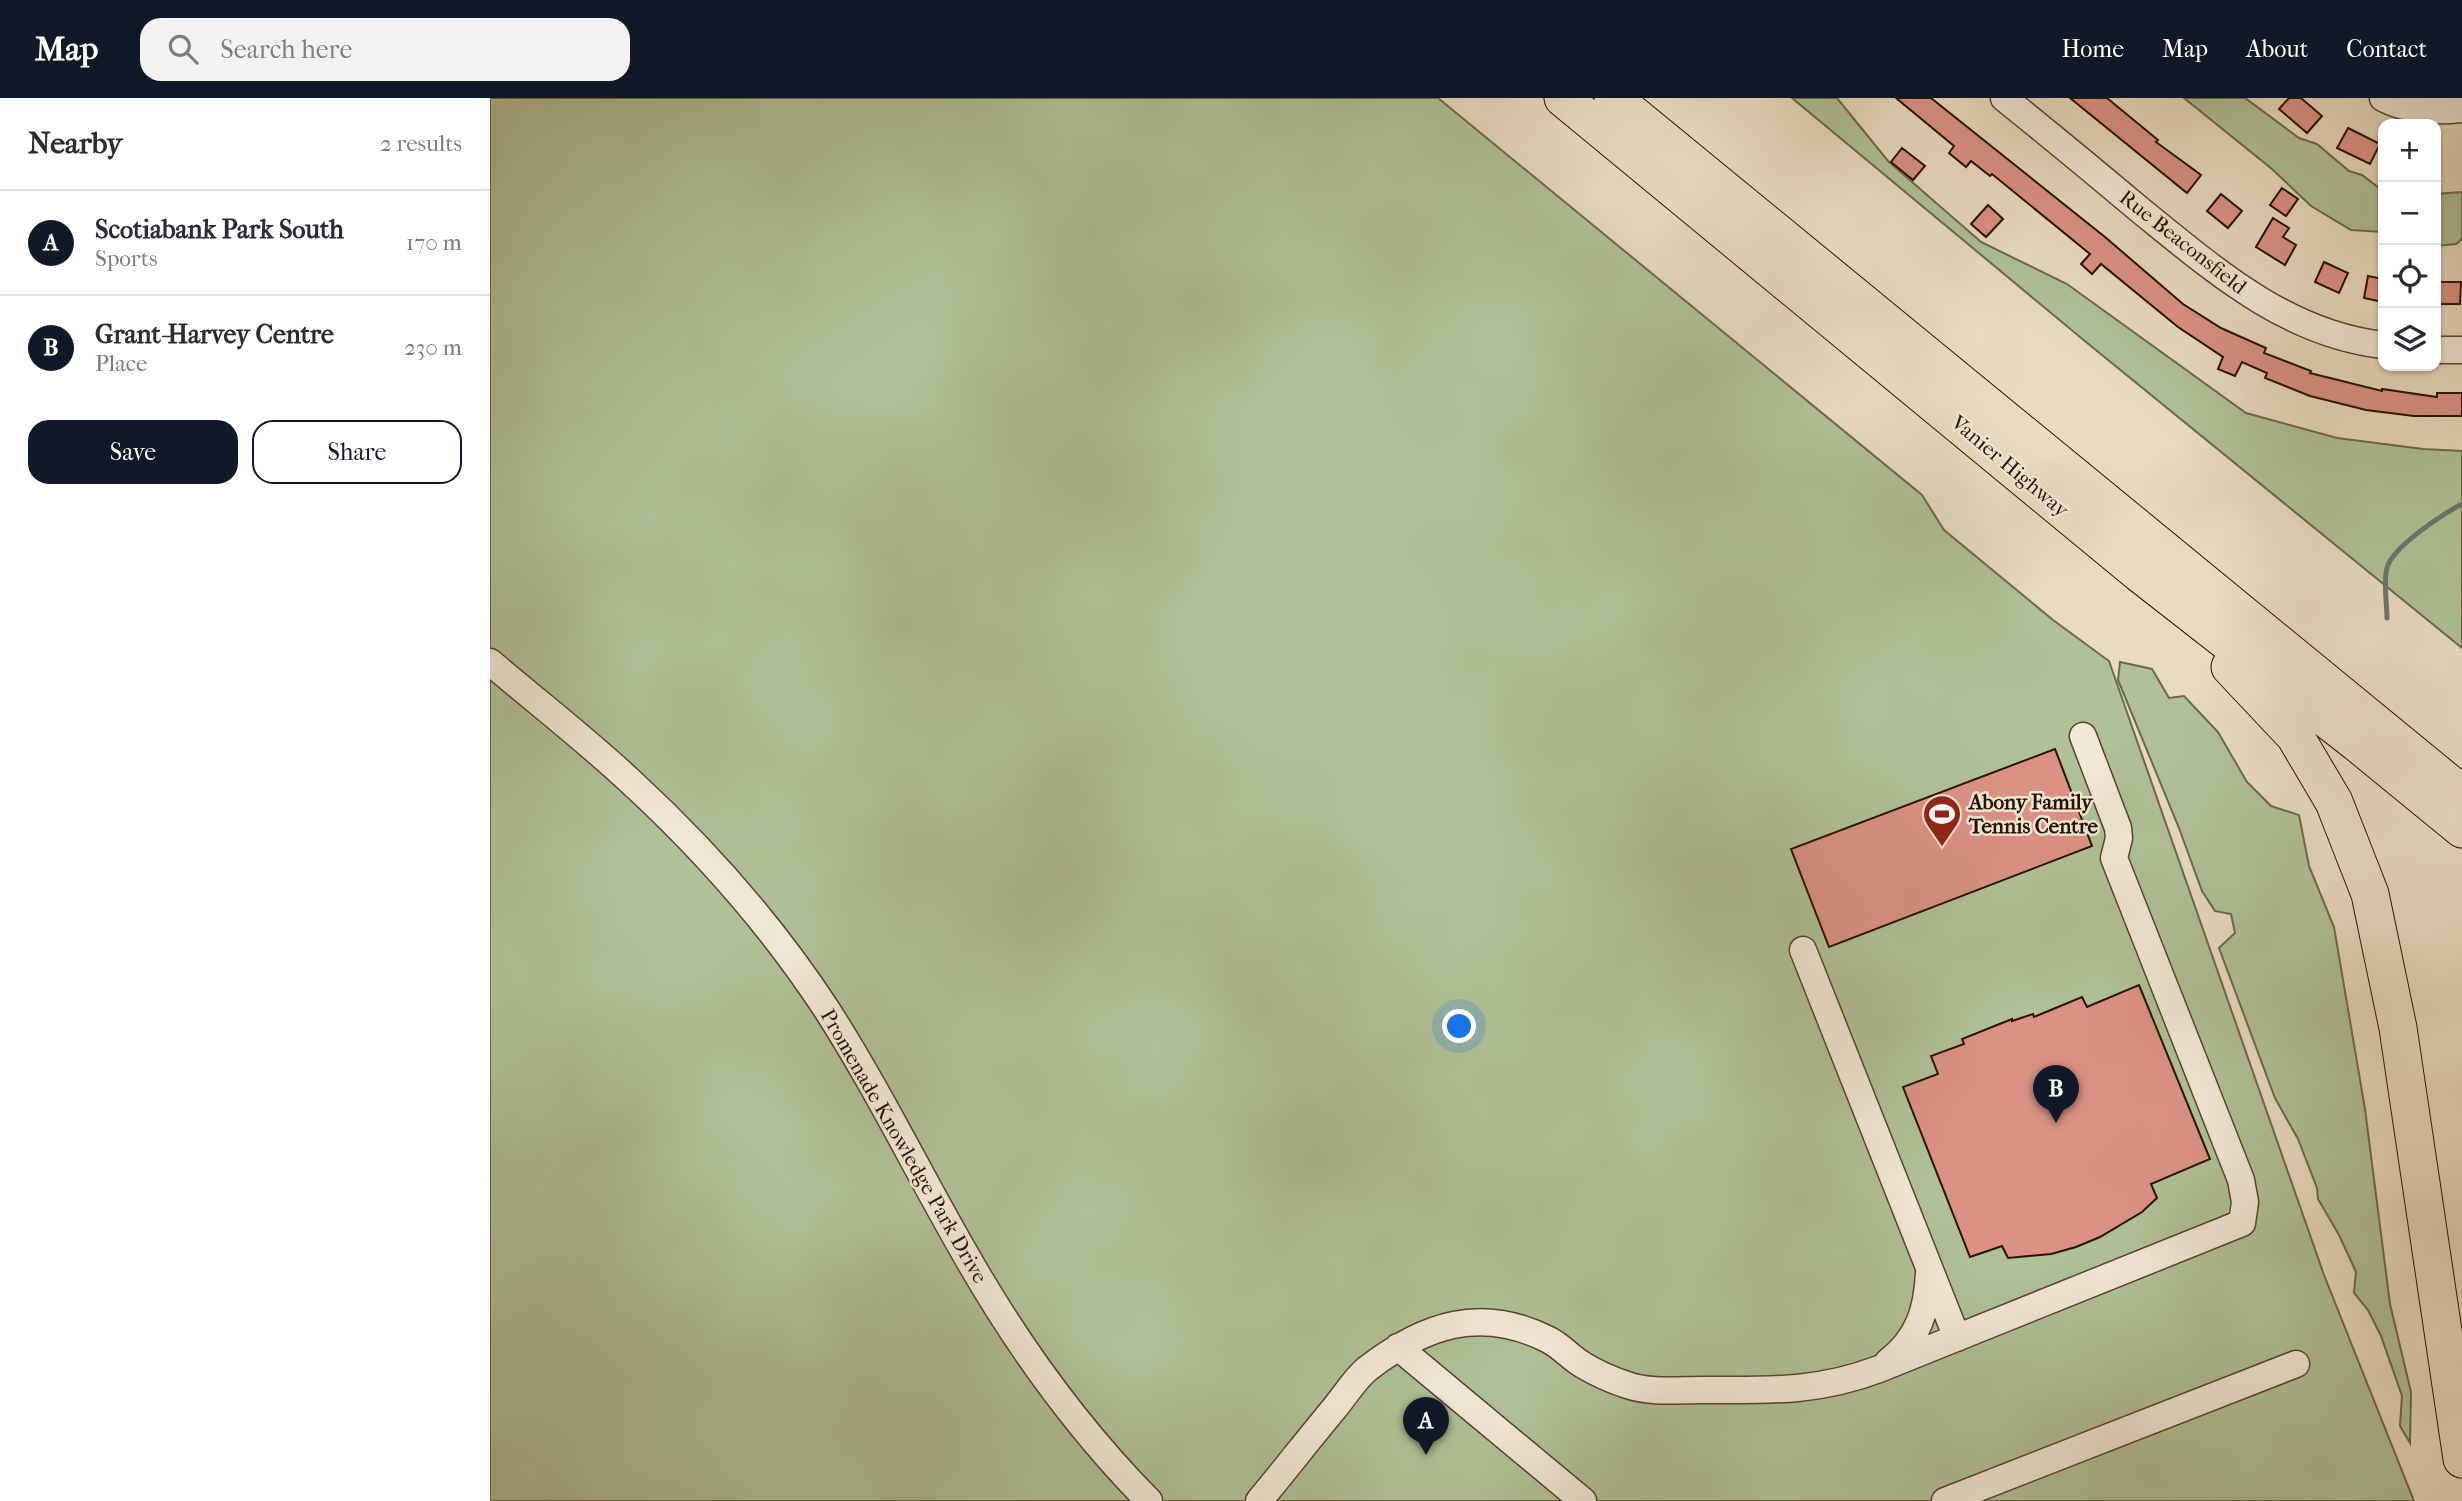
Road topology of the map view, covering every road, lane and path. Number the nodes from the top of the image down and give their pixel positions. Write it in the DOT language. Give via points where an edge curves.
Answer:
graph roads {
  1 [pos="1563,98"];
  2 [pos="1613,98"];
  3 [pos="2004,98"];
  4 [pos="2383,98"];
  5 [pos="2462,109"];
  6 [pos="2378,344"];
  7 [pos="2441,350"];
  8 [pos="2462,350"];
  9 [pos="2139,573"];
  10 [pos="490,663"];
  11 [pos="2083,736"];
  12 [pos="2462,794"];
  13 [pos="2462,829"];
  14 [pos="1803,950"];
  15 [pos="1929,1266"];
  16 [pos="1957,1338"];
  17 [pos="1398,1347"];
  18 [pos="2296,1364"];
  19 [pos="1879,1369"];
  20 [pos="2462,1460"];
  21 [pos="1149,1501"];
  22 [pos="1259,1501"];
  23 [pos="1583,1501"];
  24 [pos="1944,1501"];
  1 -- 9 [label="highway, Vanier Highway"];
  2 -- 12 [label="highway, Vanier Highway"];
  3 -- 6 [label="street, Rue Beaconsfield" via="2239,289 2332,335"];
  4 -- 5 [label="street" via="2415,108"];
  7 -- 8 [label="street"];
  9 -- 13 [label="highway, Vanier Highway"];
  9 -- 20 [label="highway" via="2295,736 2334,802 2370,894 2398,1028"];
  10 -- 21 [label="street, Promenade Knowledge Park Drive" via="631,782 743,899 826,1009 864,1070 1012,1331 1058,1398"];
  11 -- 16 [label="street" via="2118,828 2114,858 2241,1180 2242,1223"];
  14 -- 15 [label="street"];
  15 -- 16 [label="street"];
  15 -- 19 [label="street" via="1920,1322 1909,1342"];
  16 -- 19 [label="street"];
  17 -- 19 [label="street" via="1457,1322 1485,1322 1550,1340 1584,1366 1611,1379 1656,1390 1812,1388"];
  17 -- 22 [label="street" via="1364,1371"];
  17 -- 23 [label="street"];
  18 -- 24 [label="street"];
}
